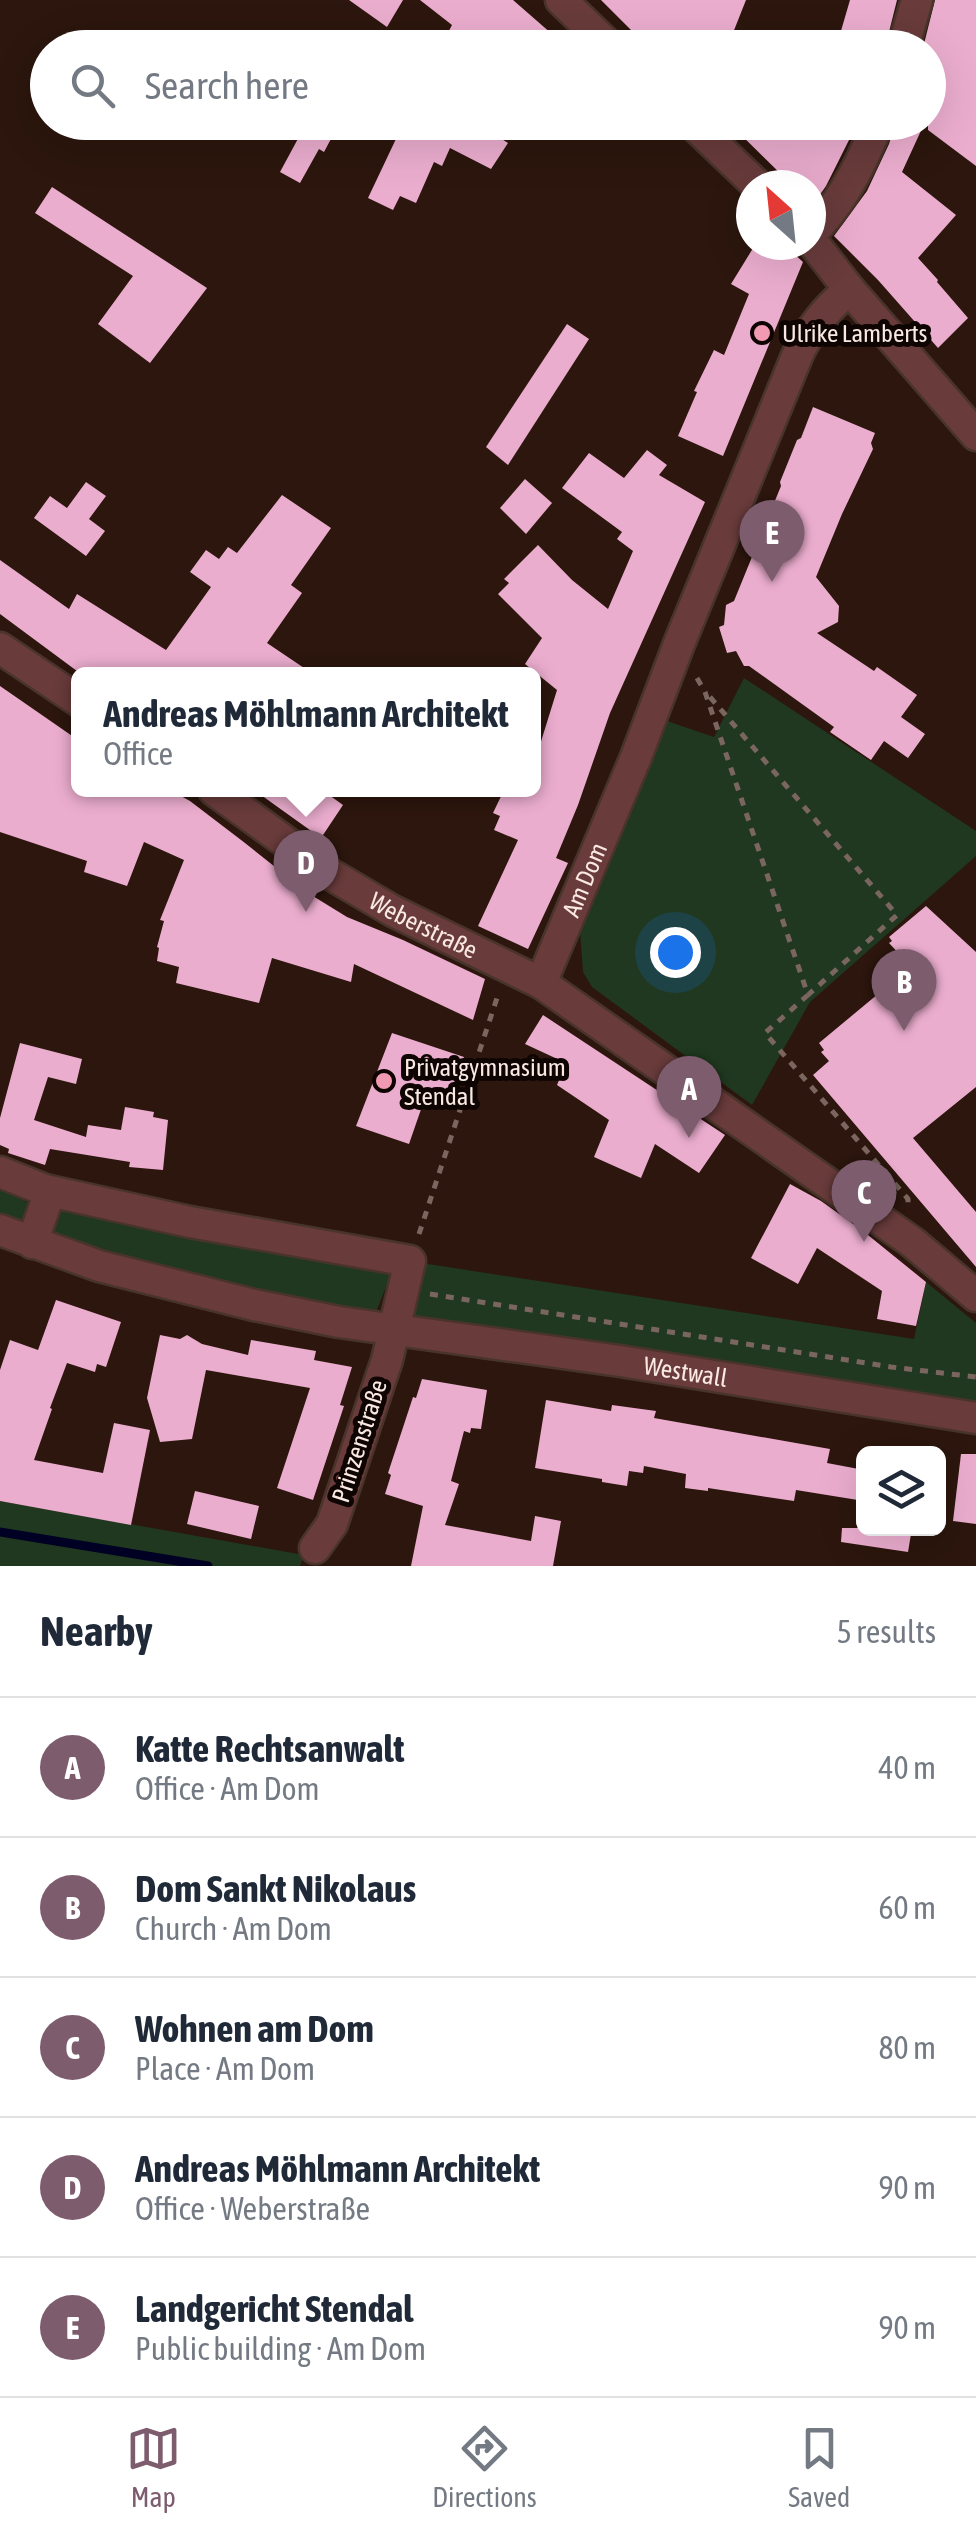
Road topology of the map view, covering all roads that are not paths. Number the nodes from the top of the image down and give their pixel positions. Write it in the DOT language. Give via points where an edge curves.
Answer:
graph roads {
  1 [pos="560,0"];
  2 [pos="917,0"];
  3 [pos="592,30"];
  4 [pos="909,30"];
  5 [pos="709,140"];
  6 [pos="869,140"];
  7 [pos="741,170"];
  8 [pos="826,218"];
  9 [pos="826,257"];
  10 [pos="849,288"];
  11 [pos="976,435"];
  12 [pos="0,648"];
  13 [pos="71,696"];
  14 [pos="224,797"];
  15 [pos="540,983"];
  16 [pos="0,1172"];
  17 [pos="45,1190"];
  18 [pos="0,1230"];
  19 [pos="32,1243"];
  20 [pos="976,1296"];
  21 [pos="393,1330"];
  22 [pos="976,1418"];
  23 [pos="315,1548"];
  1 -- 3 [label="street"];
  2 -- 4 [label="street"];
  5 -- 7 [label="street"];
  6 -- 8 [label="street"];
  9 -- 10 [label="street"];
  10 -- 11 [label="street"];
  10 -- 15 [label="street, Am Dom" via="806,337"];
  12 -- 13 [label="street"];
  14 -- 15 [label="street, Weberstraße" via="330,874"];
  15 -- 20 [label="street" via="912,1242"];
  16 -- 17 [label="street"];
  17 -- 19 [label="street"];
  17 -- 21 [label="street" via="406,1275"];
  18 -- 19 [label="street, Westwall"];
  19 -- 21 [label="street, Westwall" via="254,1305"];
  21 -- 22 [label="street, Westwall"];
  21 -- 23 [label="street, Prinzenstraße" via="332,1524"];
}
